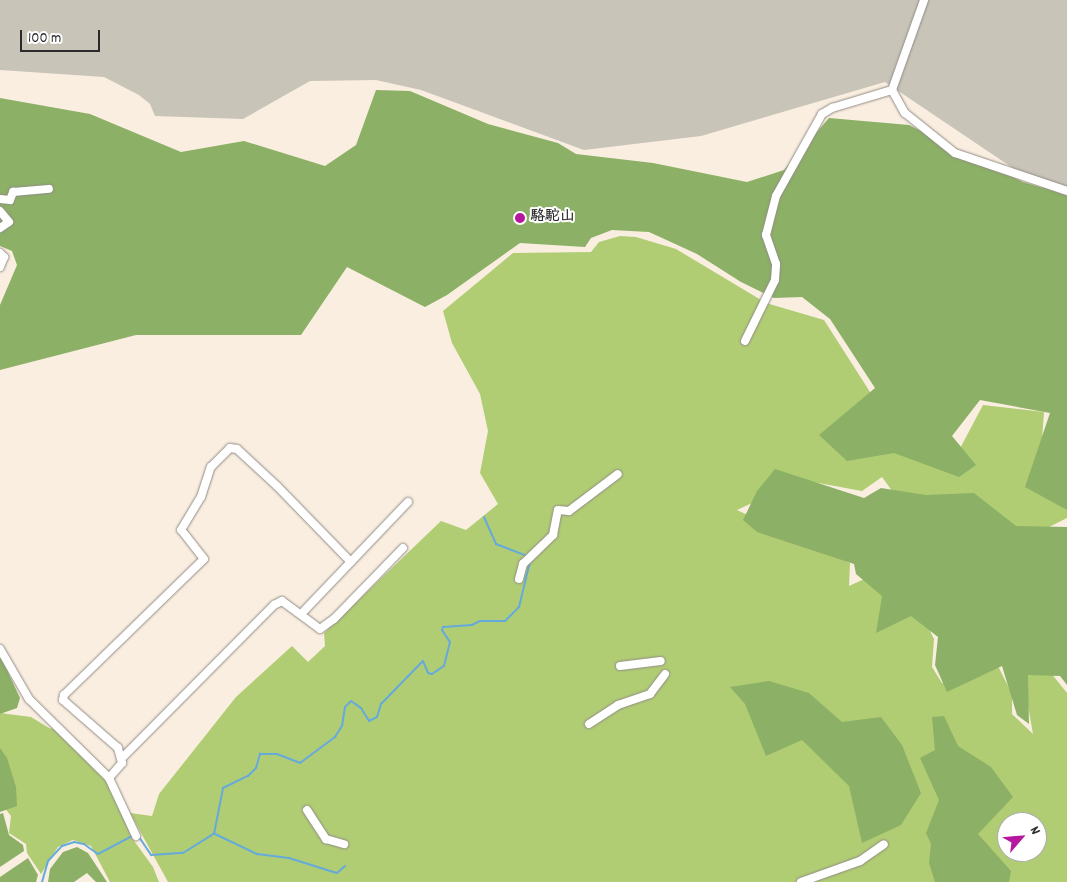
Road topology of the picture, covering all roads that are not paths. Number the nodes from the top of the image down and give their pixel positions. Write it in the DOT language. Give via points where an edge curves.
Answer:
graph roads {
  1 [pos="924,0"];
  2 [pos="892,90"];
  3 [pos="49,189"];
  4 [pos="1067,191"];
  5 [pos="0,199"];
  6 [pos="0,211"];
  7 [pos="0,228"];
  8 [pos="0,253"];
  9 [pos="0,267"];
  10 [pos="745,341"];
  11 [pos="618,474"];
  12 [pos="408,502"];
  13 [pos="403,548"];
  14 [pos="351,562"];
  15 [pos="519,579"];
  16 [pos="301,614"];
  17 [pos="0,649"];
  18 [pos="660,661"];
  19 [pos="620,666"];
  20 [pos="665,674"];
  21 [pos="589,724"];
  22 [pos="122,758"];
  23 [pos="109,778"];
  24 [pos="307,810"];
  25 [pos="134,833"];
  26 [pos="344,844"];
  27 [pos="884,844"];
  28 [pos="801,882"];
  1 -- 2 [label="street"];
  2 -- 4 [label="street" via="905,113 956,153"];
  2 -- 10 [label="street" via="822,114 776,196 766,235 776,264 774,280"];
  3 -- 5 [label="street" via="14,192 10,200"];
  6 -- 7 [label="street" via="9,222"];
  8 -- 9 [label="street" via="4,257"];
  11 -- 15 [label="street" via="569,511 558,510 553,535 523,564"];
  12 -- 14 [label="street"];
  13 -- 16 [label="street" via="320,629"];
  14 -- 16 [label="street"];
  14 -- 22 [label="street" via="270,480 237,449 230,448 210,467 201,497 181,530 204,559 64,695 63,700 118,748"];
  16 -- 22 [label="street" via="282,600 274,604"];
  17 -- 23 [label="street" via="29,699"];
  18 -- 19 [label="street"];
  20 -- 21 [label="street" via="650,694 618,706"];
  22 -- 23 [label="street" via="122,763"];
  23 -- 25 [label="street"];
  24 -- 26 [label="street" via="326,839"];
  27 -- 28 [label="street" via="860,861"];
}
